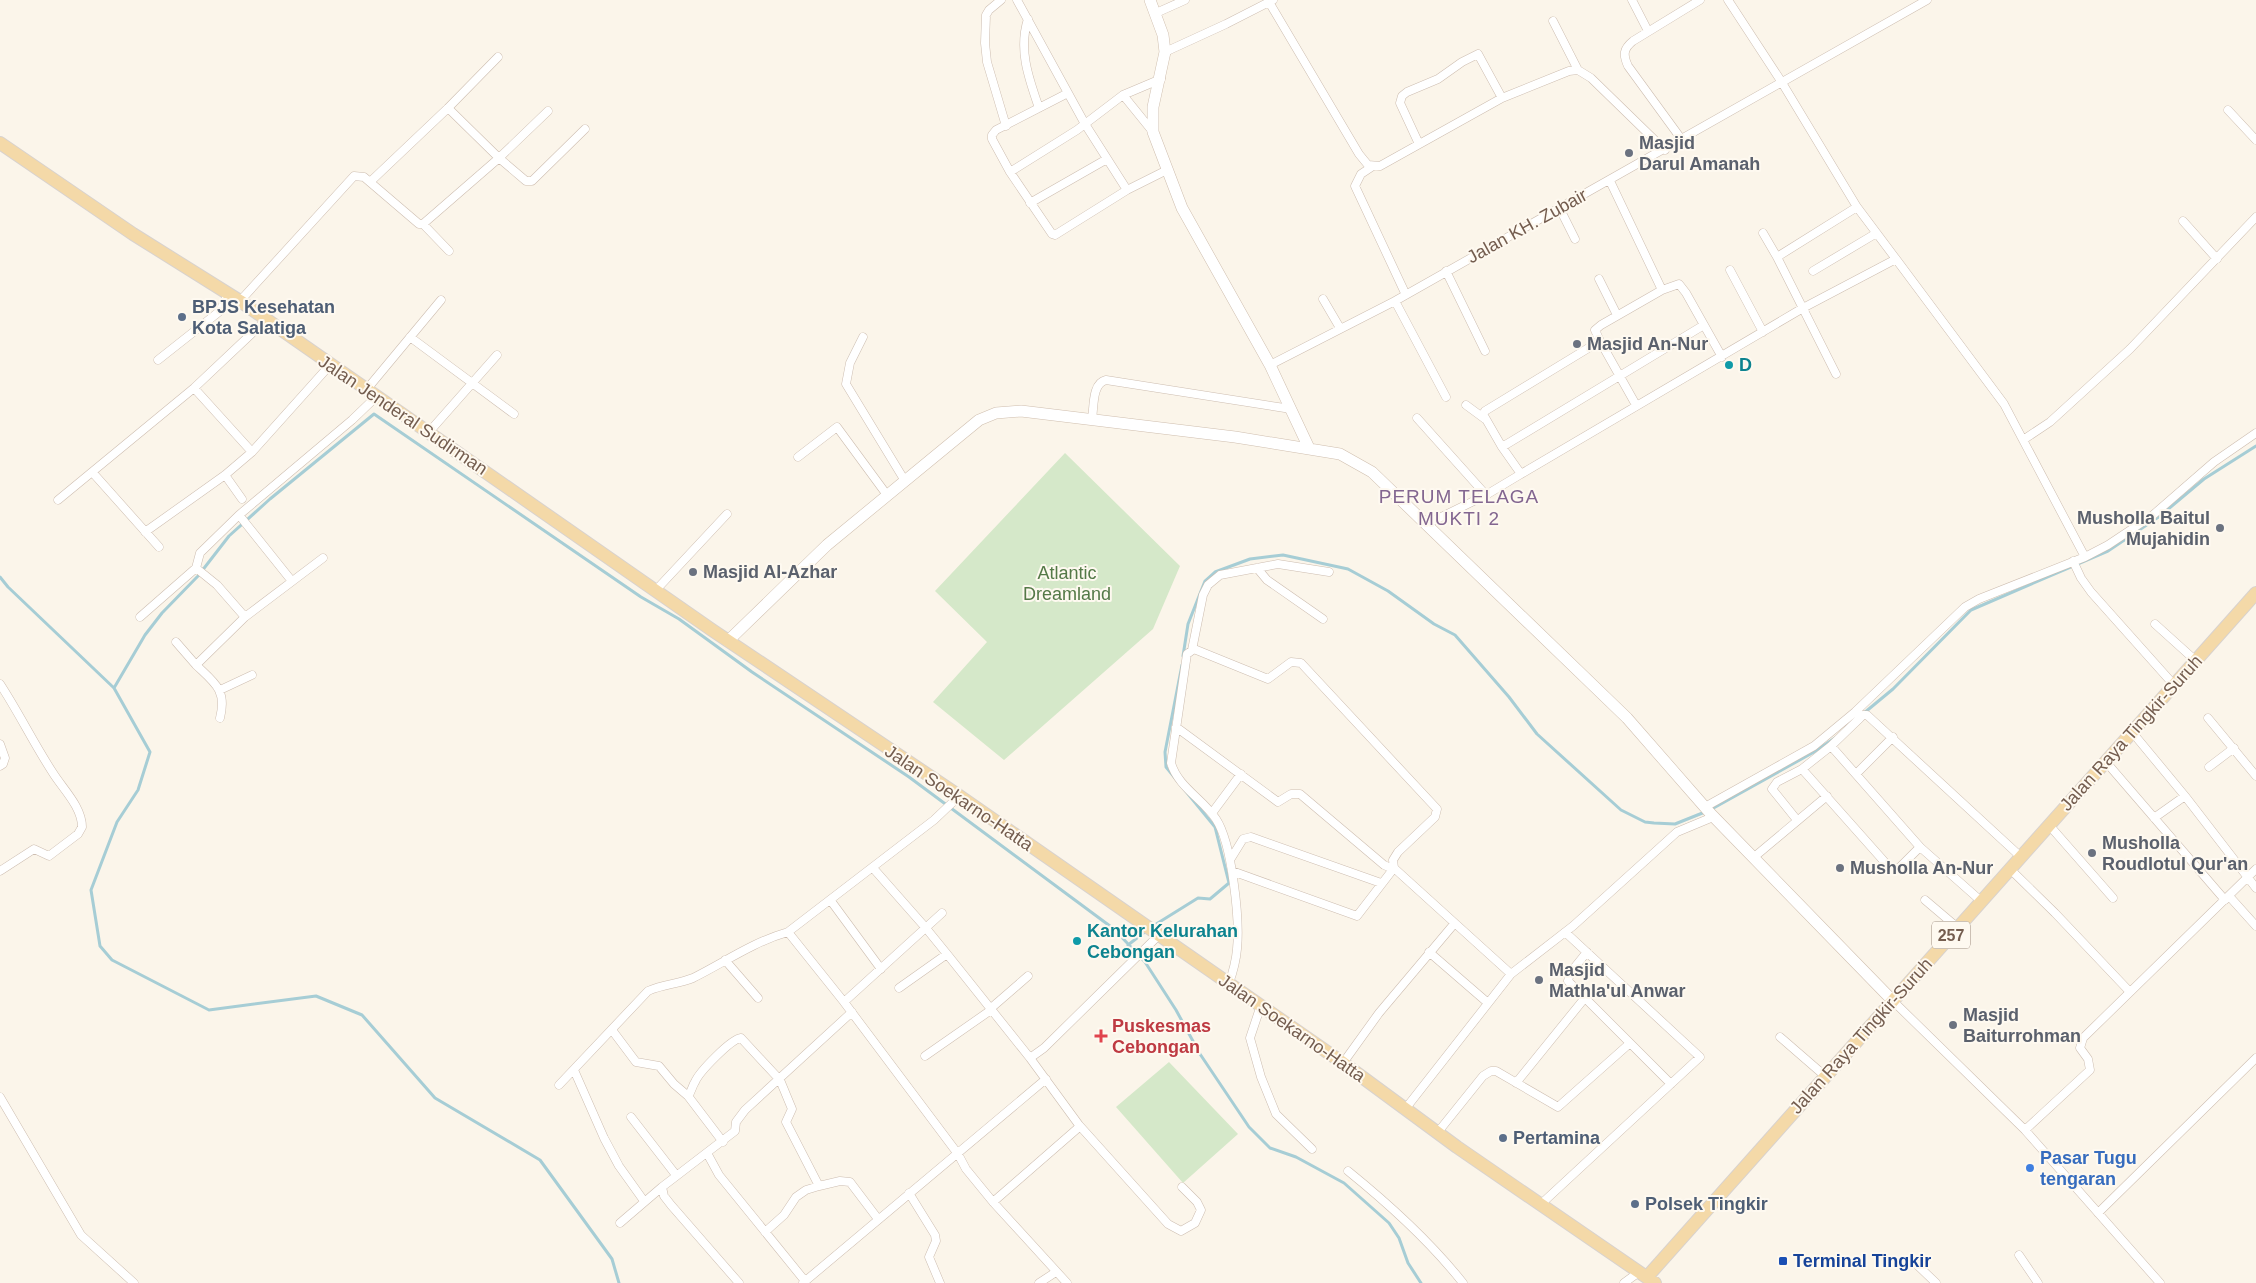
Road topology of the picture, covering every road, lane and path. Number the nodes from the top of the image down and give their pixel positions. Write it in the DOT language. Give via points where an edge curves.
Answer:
graph roads {
  1 [pos="1001,0"];
  2 [pos="1017,0"];
  3 [pos="1150,0"];
  4 [pos="1186,0"];
  5 [pos="1632,0"];
  6 [pos="1700,0"];
  7 [pos="1728,0"];
  8 [pos="1927,0"];
  9 [pos="1271,1"];
  10 [pos="1156,13"];
  11 [pos="1028,19"];
  12 [pos="1553,21"];
  13 [pos="1648,31"];
  14 [pos="1165,52"];
  15 [pos="498,57"];
  16 [pos="1578,70"];
  17 [pos="1161,79"];
  18 [pos="1781,81"];
  19 [pos="1068,93"];
  20 [pos="1123,95"];
  21 [pos="1502,98"];
  22 [pos="448,108"];
  23 [pos="1039,108"];
  24 [pos="2228,110"];
  25 [pos="548,111"];
  26 [pos="1085,124"];
  27 [pos="1006,126"];
  28 [pos="585,129"];
  29 [pos="1153,132"];
  30 [pos="1682,140"];
  31 [pos="2256,140"];
  32 [pos="0,143"];
  33 [pos="1419,144"];
  34 [pos="1665,150"];
  35 [pos="499,158"];
  36 [pos="1107,159"];
  37 [pos="1373,166"];
  38 [pos="1167,170"];
  39 [pos="1010,172"];
  40 [pos="1610,181"];
  41 [pos="370,182"];
  42 [pos="1128,190"];
  43 [pos="1030,203"];
  44 [pos="1857,207"];
  45 [pos="1560,209"];
  46 [pos="2256,217"];
  47 [pos="2183,221"];
  48 [pos="423,224"];
  49 [pos="1763,232"];
  50 [pos="1875,234"];
  51 [pos="1575,239"];
  52 [pos="450,251"];
  53 [pos="1777,257"];
  54 [pos="1896,259"];
  55 [pos="2216,259"];
  56 [pos="1730,270"];
  57 [pos="1446,271"];
  58 [pos="1813,271"];
  59 [pos="1599,278"];
  60 [pos="1662,290"];
  61 [pos="228,294"];
  62 [pos="1406,294"];
  63 [pos="1324,299"];
  64 [pos="441,300"];
  65 [pos="1396,301"];
  66 [pos="240,302"];
  67 [pos="1803,308"];
  68 [pos="1618,315"];
  69 [pos="265,320"];
  70 [pos="1704,325"];
  71 [pos="1340,328"];
  72 [pos="1763,332"];
  73 [pos="863,337"];
  74 [pos="410,338"];
  75 [pos="1600,340"];
  76 [pos="1485,351"];
  77 [pos="497,356"];
  78 [pos="1722,357"];
  79 [pos="158,360"];
  80 [pos="330,365"];
  81 [pos="1270,365"];
  82 [pos="1836,374"];
  83 [pos="1618,375"];
  84 [pos="471,384"];
  85 [pos="194,388"];
  86 [pos="372,392"];
  87 [pos="1446,397"];
  88 [pos="1466,405"];
  89 [pos="1636,405"];
  90 [pos="1291,409"];
  91 [pos="514,414"];
  92 [pos="1417,418"];
  93 [pos="1092,419"];
  94 [pos="1485,419"];
  95 [pos="429,432"];
  96 [pos="2256,433"];
  97 [pos="2023,440"];
  98 [pos="1502,447"];
  99 [pos="1309,448"];
  100 [pos="252,452"];
  101 [pos="798,457"];
  102 [pos="93,472"];
  103 [pos="1521,474"];
  104 [pos="225,475"];
  105 [pos="905,481"];
  106 [pos="887,495"];
  107 [pos="1486,495"];
  108 [pos="242,499"];
  109 [pos="58,500"];
  110 [pos="727,514"];
  111 [pos="241,518"];
  112 [pos="1427,524"];
  113 [pos="145,532"];
  114 [pos="159,547"];
  115 [pos="2085,557"];
  116 [pos="323,558"];
  117 [pos="2074,565"];
  118 [pos="1257,568"];
  119 [pos="198,570"];
  120 [pos="1329,572"];
  121 [pos="291,580"];
  122 [pos="656,590"];
  123 [pos="2256,593"];
  124 [pos="140,617"];
  125 [pos="245,617"];
  126 [pos="1323,619"];
  127 [pos="2155,624"];
  128 [pos="728,641"];
  129 [pos="176,642"];
  130 [pos="1192,650"];
  131 [pos="2196,661"];
  132 [pos="196,664"];
  133 [pos="252,675"];
  134 [pos="0,684"];
  135 [pos="2174,685"];
  136 [pos="220,690"];
  137 [pos="220,718"];
  138 [pos="2208,718"];
  139 [pos="1176,727"];
  140 [pos="2132,732"];
  141 [pos="1893,737"];
  142 [pos="0,744"];
  143 [pos="1831,746"];
  144 [pos="2234,748"];
  145 [pos="1816,751"];
  146 [pos="2106,762"];
  147 [pos="0,766"];
  148 [pos="2209,767"];
  149 [pos="1802,769"];
  150 [pos="1241,774"];
  151 [pos="1856,774"];
  152 [pos="2256,776"];
  153 [pos="1827,796"];
  154 [pos="2185,796"];
  155 [pos="956,798"];
  156 [pos="1709,812"];
  157 [pos="1212,813"];
  158 [pos="2154,818"];
  159 [pos="1797,820"];
  160 [pos="2049,825"];
  161 [pos="1920,847"];
  162 [pos="2021,857"];
  163 [pos="1753,858"];
  164 [pos="1230,860"];
  165 [pos="873,868"];
  166 [pos="1394,869"];
  167 [pos="2010,869"];
  168 [pos="2256,869"];
  169 [pos="0,871"];
  170 [pos="1232,871"];
  171 [pos="2248,877"];
  172 [pos="1381,883"];
  173 [pos="2256,888"];
  174 [pos="2113,898"];
  175 [pos="2227,898"];
  176 [pos="1925,900"];
  177 [pos="831,901"];
  178 [pos="1981,901"];
  179 [pos="942,913"];
  180 [pos="1454,924"];
  181 [pos="2256,926"];
  182 [pos="925,927"];
  183 [pos="1958,928"];
  184 [pos="788,932"];
  185 [pos="1565,932"];
  186 [pos="1156,935"];
  187 [pos="1429,952"];
  188 [pos="1587,952"];
  189 [pos="947,954"];
  190 [pos="725,960"];
  191 [pos="881,969"];
  192 [pos="1511,974"];
  193 [pos="1028,976"];
  194 [pos="1229,982"];
  195 [pos="899,988"];
  196 [pos="2130,992"];
  197 [pos="758,998"];
  198 [pos="1584,999"];
  199 [pos="1893,1001"];
  200 [pos="844,1002"];
  201 [pos="1488,1004"];
  202 [pos="1261,1005"];
  203 [pos="990,1009"];
  204 [pos="852,1012"];
  205 [pos="612,1030"];
  206 [pos="1780,1037"];
  207 [pos="1630,1044"];
  208 [pos="925,1056"];
  209 [pos="1030,1058"];
  210 [pos="2256,1058"];
  211 [pos="1343,1063"];
  212 [pos="574,1070"];
  213 [pos="1825,1076"];
  214 [pos="1046,1079"];
  215 [pos="780,1080"];
  216 [pos="1516,1083"];
  217 [pos="1671,1084"];
  218 [pos="559,1085"];
  219 [pos="688,1096"];
  220 [pos="0,1097"];
  221 [pos="1406,1108"];
  222 [pos="631,1117"];
  223 [pos="1079,1125"];
  224 [pos="2025,1130"];
  225 [pos="1438,1132"];
  226 [pos="723,1142"];
  227 [pos="1312,1149"];
  228 [pos="707,1153"];
  229 [pos="958,1154"];
  230 [pos="1348,1171"];
  231 [pos="676,1175"];
  232 [pos="819,1186"];
  233 [pos="662,1187"];
  234 [pos="1182,1187"];
  235 [pos="908,1193"];
  236 [pos="644,1201"];
  237 [pos="993,1202"];
  238 [pos="1540,1205"];
  239 [pos="2098,1213"];
  240 [pos="878,1218"];
  241 [pos="620,1223"];
  242 [pos="765,1232"];
  243 [pos="2019,1255"];
  244 [pos="1912,1260"];
  245 [pos="1056,1272"];
  246 [pos="1647,1277"];
  247 [pos="804,1282"];
  248 [pos="134,1283"];
  249 [pos="739,1283"];
  250 [pos="940,1283"];
  251 [pos="1039,1283"];
  252 [pos="1067,1283"];
  253 [pos="1463,1283"];
  254 [pos="1624,1283"];
  255 [pos="1936,1283"];
  256 [pos="2038,1283"];
  257 [pos="2160,1283"];
  1 -- 27 [label="street" via="986,15 985,43 987,62"];
  2 -- 11 [label="street"];
  3 -- 10 [label="street"];
  4 -- 10 [label="street"];
  5 -- 13 [label="street"];
  6 -- 13 [label="street"];
  7 -- 18 [label="street"];
  8 -- 18 [label="street, Jalan KH. Zubair"];
  9 -- 14 [label="street"];
  9 -- 37 [label="street" via="1359,154"];
  10 -- 14 [label="street"];
  11 -- 19 [label="street"];
  11 -- 23 [label="street" via="1024,59"];
  12 -- 16 [label="street"];
  13 -- 30 [label="street" via="1627,46 1624,57"];
  14 -- 17 [label="street"];
  15 -- 22 [label="street"];
  16 -- 21 [label="street" via="1569,70"];
  16 -- 34 [label="street" via="1597,83"];
  17 -- 20 [label="street"];
  17 -- 29 [label="street" via="1153,107"];
  18 -- 30 [label="street, Jalan KH. Zubair"];
  18 -- 44 [label="street"];
  19 -- 23 [label="street"];
  19 -- 26 [label="street"];
  20 -- 26 [label="street"];
  20 -- 29 [label="street"];
  21 -- 33 [label="street"];
  21 -- 33 [label="street" via="1478,54 1438,80 1407,92 1400,103"];
  22 -- 35 [label="street"];
  22 -- 41 [label="street"];
  23 -- 27 [label="street"];
  24 -- 31 [label="street"];
  25 -- 35 [label="street"];
  26 -- 36 [label="street"];
  26 -- 39 [label="street"];
  27 -- 39 [label="street" via="996,130 992,139"];
  28 -- 35 [label="street" via="532,181 526,181"];
  29 -- 38 [label="street"];
  30 -- 34 [label="street, Jalan KH. Zubair"];
  32 -- 61 [label="main road, Jalan Jenderal Sudirman"];
  33 -- 37 [label="street" via="1380,166"];
  34 -- 40 [label="street, Jalan KH. Zubair"];
  35 -- 48 [label="street"];
  36 -- 42 [label="street"];
  36 -- 43 [label="street"];
  37 -- 62 [label="street" via="1361,174 1355,186"];
  38 -- 42 [label="street"];
  38 -- 81 [label="street" via="1193,229"];
  39 -- 43 [label="street"];
  40 -- 45 [label="street, Jalan KH. Zubair"];
  40 -- 60 [label="street"];
  41 -- 48 [label="street"];
  41 -- 66 [label="street" via="364,177 354,176"];
  42 -- 43 [label="street" via="1054,235 1047,230"];
  44 -- 50 [label="street"];
  44 -- 53 [label="street"];
  45 -- 51 [label="street"];
  45 -- 57 [label="street, Jalan KH. Zubair"];
  46 -- 55 [label="street"];
  47 -- 55 [label="street"];
  48 -- 52 [label="street"];
  49 -- 53 [label="street"];
  50 -- 54 [label="street"];
  50 -- 58 [label="street"];
  53 -- 67 [label="street"];
  54 -- 67 [label="street"];
  54 -- 97 [label="street" via="2004,404"];
  55 -- 97 [label="street" via="2116,362 2050,422"];
  56 -- 72 [label="street"];
  57 -- 62 [label="street, Jalan KH. Zubair"];
  57 -- 76 [label="street"];
  59 -- 68 [label="street"];
  60 -- 68 [label="street"];
  60 -- 70 [label="street" via="1680,285"];
  61 -- 66 [label="main road, Jalan Jenderal Sudirman"];
  61 -- 79 [label="street" via="220,311"];
  62 -- 65 [label="street, Jalan KH. Zubair"];
  63 -- 71 [label="street"];
  64 -- 74 [label="street"];
  65 -- 71 [label="street, Jalan KH. Zubair"];
  65 -- 87 [label="street"];
  66 -- 69 [label="main road, Jalan Jenderal Sudirman"];
  67 -- 72 [label="street"];
  67 -- 82 [label="street"];
  68 -- 75 [label="street" via="1596,328"];
  69 -- 80 [label="main road, Jalan Jenderal Sudirman"];
  69 -- 85 [label="street"];
  70 -- 78 [label="street"];
  70 -- 83 [label="street"];
  71 -- 81 [label="street, Jalan KH. Zubair"];
  72 -- 78 [label="street"];
  73 -- 105 [label="street" via="850,363 846,384"];
  74 -- 84 [label="street"];
  74 -- 86 [label="street"];
  75 -- 83 [label="street"];
  75 -- 94 [label="street" via="1488,408 1484,413"];
  77 -- 84 [label="street"];
  78 -- 89 [label="street"];
  80 -- 86 [label="main road, Jalan Jenderal Sudirman"];
  80 -- 100 [label="street"];
  81 -- 90 [label="street"];
  83 -- 89 [label="street"];
  83 -- 98 [label="street"];
  84 -- 91 [label="street"];
  84 -- 95 [label="street"];
  85 -- 100 [label="street"];
  85 -- 102 [label="street"];
  86 -- 95 [label="main road, Jalan Jenderal Sudirman"];
  86 -- 111 [label="street" via="352,420"];
  88 -- 94 [label="street"];
  89 -- 103 [label="street"];
  90 -- 93 [label="street" via="1106,380 1096,389"];
  90 -- 99 [label="street"];
  92 -- 107 [label="street"];
  93 -- 99 [label="street"];
  93 -- 105 [label="street" via="1020,411 988,415"];
  94 -- 98 [label="street"];
  95 -- 122 [label="main road, Jalan Jenderal Sudirman"];
  96 -- 115 [label="street" via="2214,462 2153,515"];
  97 -- 115 [label="street"];
  98 -- 103 [label="street"];
  99 -- 112 [label="street" via="1340,454 1364,467"];
  100 -- 104 [label="street"];
  101 -- 106 [label="street" via="837,427"];
  102 -- 109 [label="street"];
  102 -- 113 [label="street"];
  103 -- 107 [label="street"];
  104 -- 108 [label="street"];
  104 -- 113 [label="street"];
  105 -- 106 [label="street"];
  106 -- 128 [label="street" via="827,545"];
  107 -- 112 [label="street"];
  110 -- 122 [label="street"];
  111 -- 119 [label="street" via="200,553"];
  111 -- 121 [label="street"];
  112 -- 156 [label="street" via="1627,718"];
  113 -- 114 [label="street"];
  115 -- 117 [label="street"];
  116 -- 121 [label="street"];
  117 -- 135 [label="street" via="2092,592"];
  117 -- 145 [label="street" via="1965,607"];
  118 -- 120 [label="street" via="1278,564"];
  118 -- 126 [label="street" via="1267,580"];
  118 -- 130 [label="street" via="1220,575 1208,585"];
  119 -- 124 [label="street"];
  119 -- 125 [label="street" via="209,577"];
  121 -- 125 [label="street"];
  122 -- 128 [label="main road, Jalan Jenderal Sudirman"];
  123 -- 131 [label="main road, Jalan Raya Tingkir-Suruh / 257"];
  125 -- 132 [label="street"];
  127 -- 131 [label="street"];
  128 -- 155 [label="main road, Jalan Soekarno-Hatta"];
  129 -- 132 [label="street"];
  130 -- 139 [label="street" via="1187,654"];
  130 -- 166 [label="street" via="1200,650 1268,679 1291,662 1301,663 1436,806 1435,817 1396,855"];
  131 -- 135 [label="main road, Jalan Raya Tingkir-Suruh / 257"];
  132 -- 136 [label="street"];
  133 -- 136 [label="street"];
  134 -- 169 [label="street" via="79,812 82,826 78,834 49,856 34,849"];
  135 -- 140 [label="main road, Jalan Raya Tingkir-Suruh / 257"];
  136 -- 137 [label="street" via="223,705"];
  138 -- 144 [label="street"];
  139 -- 150 [label="street"];
  139 -- 157 [label="street" via="1170,758 1172,768"];
  140 -- 146 [label="main road, Jalan Raya Tingkir-Suruh / 257"];
  140 -- 154 [label="street"];
  141 -- 143 [label="street" via="1864,715"];
  141 -- 151 [label="street"];
  141 -- 162 [label="street"];
  142 -- 147 [label="street" via="4,758"];
  143 -- 145 [label="street"];
  143 -- 151 [label="street"];
  144 -- 148 [label="street"];
  144 -- 152 [label="street"];
  145 -- 149 [label="street"];
  145 -- 156 [label="street"];
  146 -- 158 [label="street"];
  146 -- 160 [label="main road, Jalan Raya Tingkir-Suruh / 257"];
  149 -- 153 [label="street"];
  149 -- 159 [label="street" via="1777,782 1772,789"];
  150 -- 157 [label="street"];
  150 -- 166 [label="street" via="1278,802 1291,794 1300,794 1384,865"];
  151 -- 161 [label="street"];
  153 -- 159 [label="street"];
  153 -- 161 [label="street" via="1892,869 1900,868"];
  154 -- 158 [label="street"];
  154 -- 171 [label="street"];
  155 -- 165 [label="street" via="934,820"];
  155 -- 186 [label="main road, Jalan Soekarno-Hatta"];
  156 -- 163 [label="street"];
  156 -- 185 [label="street" via="1677,832"];
  157 -- 164 [label="street" via="1222,830"];
  158 -- 175 [label="street"];
  159 -- 163 [label="street"];
  160 -- 162 [label="main road, Jalan Raya Tingkir-Suruh / 257"];
  160 -- 174 [label="street"];
  161 -- 178 [label="street"];
  162 -- 167 [label="main road, Jalan Raya Tingkir-Suruh / 257"];
  163 -- 199 [label="street"];
  164 -- 170 [label="street"];
  164 -- 172 [label="street" via="1243,839 1251,837"];
  165 -- 177 [label="street"];
  165 -- 182 [label="street"];
  166 -- 172 [label="street"];
  166 -- 180 [label="street"];
  167 -- 178 [label="main road, Jalan Raya Tingkir-Suruh / 257"];
  167 -- 196 [label="street"];
  168 -- 171 [label="street"];
  170 -- 172 [label="street" via="1357,916"];
  170 -- 194 [label="street" via="1238,940"];
  171 -- 173 [label="street"];
  171 -- 175 [label="street"];
  175 -- 181 [label="street"];
  175 -- 196 [label="street"];
  176 -- 183 [label="street"];
  177 -- 184 [label="street"];
  177 -- 191 [label="street"];
  178 -- 183 [label="main road, Jalan Raya Tingkir-Suruh / 257"];
  179 -- 182 [label="street"];
  180 -- 187 [label="street"];
  180 -- 192 [label="street"];
  182 -- 189 [label="street"];
  182 -- 191 [label="street"];
  183 -- 199 [label="main road, Jalan Raya Tingkir-Suruh / 257"];
  184 -- 190 [label="street" via="764,939"];
  184 -- 200 [label="street"];
  185 -- 188 [label="street"];
  185 -- 192 [label="street"];
  186 -- 194 [label="main road, Jalan Soekarno-Hatta"];
  186 -- 209 [label="street" via="1044,1048"];
  187 -- 201 [label="street"];
  187 -- 211 [label="street" via="1379,1012"];
  188 -- 198 [label="street" via="1568,977 1568,982"];
  188 -- 217 [label="street" via="1700,1056"];
  189 -- 195 [label="street"];
  189 -- 203 [label="street"];
  190 -- 197 [label="street"];
  190 -- 205 [label="street" via="691,978 648,991"];
  191 -- 200 [label="street"];
  192 -- 201 [label="street"];
  193 -- 203 [label="street"];
  194 -- 202 [label="main road, Jalan Soekarno-Hatta"];
  196 -- 224 [label="street" via="2080,1043 2090,1070"];
  198 -- 207 [label="street"];
  198 -- 216 [label="street"];
  199 -- 213 [label="main road, Jalan Raya Tingkir-Suruh / 257"];
  199 -- 224 [label="street"];
  200 -- 204 [label="street"];
  201 -- 221 [label="street"];
  202 -- 211 [label="main road, Jalan Soekarno-Hatta"];
  202 -- 227 [label="street" via="1250,1038 1261,1077 1276,1114"];
  203 -- 208 [label="street"];
  203 -- 209 [label="street"];
  204 -- 215 [label="street"];
  204 -- 229 [label="street"];
  205 -- 212 [label="street"];
  205 -- 219 [label="street" via="636,1062 659,1066"];
  206 -- 213 [label="street"];
  207 -- 216 [label="street" via="1560,1106 1554,1106"];
  207 -- 217 [label="street"];
  209 -- 214 [label="street"];
  210 -- 239 [label="street"];
  211 -- 221 [label="main road, Jalan Soekarno-Hatta"];
  212 -- 218 [label="street"];
  212 -- 236 [label="street" via="604,1138"];
  213 -- 246 [label="main road, Jalan Raya Tingkir-Suruh / 257"];
  214 -- 223 [label="street"];
  214 -- 229 [label="street"];
  215 -- 219 [label="street" via="741,1038 737,1038 708,1065 694,1082"];
  215 -- 226 [label="street" via="745,1110 736,1122 735,1131"];
  215 -- 232 [label="street" via="792,1109 786,1122"];
  216 -- 225 [label="street" via="1495,1070 1487,1073"];
  217 -- 238 [label="street"];
  219 -- 226 [label="street"];
  220 -- 248 [label="street" via="81,1236"];
  221 -- 225 [label="main road, Jalan Soekarno-Hatta"];
  222 -- 231 [label="street"];
  223 -- 234 [label="street" via="1168,1224 1181,1231 1195,1223 1202,1210"];
  223 -- 237 [label="street" via="1077,1131"];
  224 -- 239 [label="street"];
  225 -- 238 [label="main road, Jalan Soekarno-Hatta"];
  226 -- 228 [label="street"];
  228 -- 231 [label="street"];
  228 -- 242 [label="street" via="719,1175"];
  229 -- 235 [label="street"];
  229 -- 237 [label="street"];
  230 -- 253 [label="street" via="1431,1245"];
  231 -- 233 [label="street"];
  232 -- 240 [label="street" via="850,1182"];
  232 -- 242 [label="street" via="796,1197 784,1215"];
  233 -- 236 [label="street"];
  233 -- 249 [label="street" via="664,1196"];
  235 -- 240 [label="street"];
  235 -- 250 [label="street" via="935,1235 930,1257"];
  236 -- 241 [label="street"];
  237 -- 245 [label="street"];
  238 -- 246 [label="main road, Jalan Soekarno-Hatta"];
  239 -- 257 [label="street"];
  240 -- 247 [label="street"];
  242 -- 247 [label="street"];
  243 -- 256 [label="street"];
  244 -- 255 [label="street"];
  245 -- 251 [label="street"];
  245 -- 252 [label="street"];
  246 -- 254 [label="street"];
}
